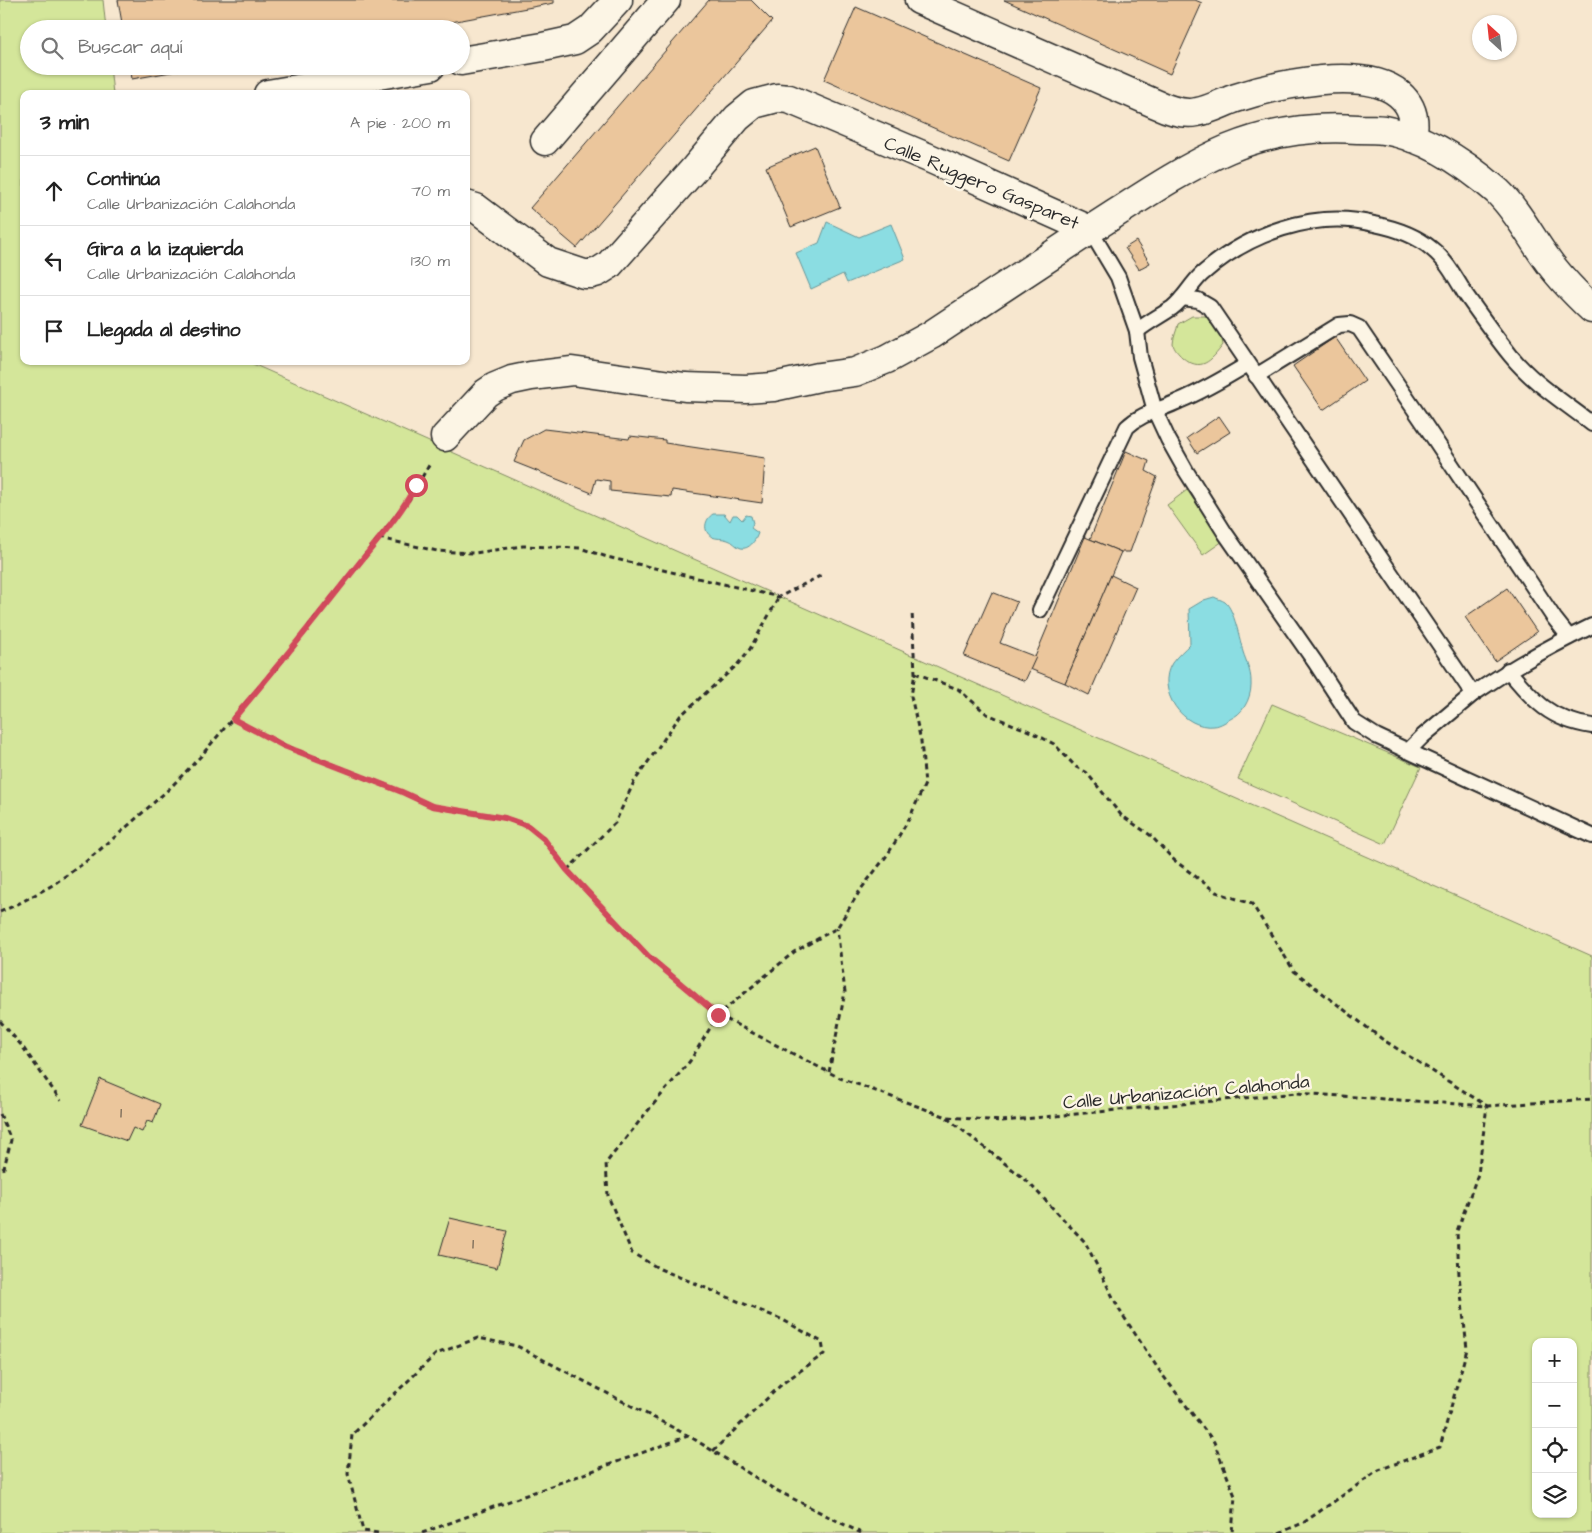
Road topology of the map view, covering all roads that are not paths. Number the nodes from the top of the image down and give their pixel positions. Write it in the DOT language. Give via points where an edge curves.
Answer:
graph roads {
  1 [pos="618,0"];
  2 [pos="666,0"];
  3 [pos="919,0"];
  4 [pos="470,59"];
  5 [pos="379,75"];
  6 [pos="291,90"];
  7 [pos="1412,138"];
  8 [pos="545,141"];
  9 [pos="470,206"];
  10 [pos="1090,230"];
  11 [pos="1182,298"];
  12 [pos="1592,308"];
  13 [pos="1137,331"];
  14 [pos="1248,364"];
  15 [pos="1256,376"];
  16 [pos="1155,411"];
  17 [pos="1592,424"];
  18 [pos="445,437"];
  19 [pos="1040,610"];
  20 [pos="1592,626"];
  21 [pos="1568,637"];
  22 [pos="1508,670"];
  23 [pos="1473,694"];
  24 [pos="1592,726"];
  25 [pos="1408,751"];
  26 [pos="1592,836"];
  1 -- 4 [label="street" via="590,30 575,40"];
  2 -- 8 [label="street"];
  3 -- 7 [label="street" via="1167,109 1182,112 1198,112 1287,84 1348,79 1381,83 1397,92 1411,108 1415,122"];
  5 -- 6 [label="street"];
  7 -- 10 [label="street, Calle Ruggero Gasparet" via="1384,130 1339,128 1308,129 1260,139 1228,149 1200,163"];
  7 -- 12 [label="street, Calle Ruggero Gasparet" via="1440,151 1497,192 1551,265"];
  9 -- 10 [label="street, Calle Ruggero Gasparet" via="548,262 584,274 598,272 609,265 737,118 754,104 777,98 788,99 929,158"];
  10 -- 13 [label="lane" via="1118,277"];
  10 -- 18 [label="street" via="932,335 855,372 746,389 685,387 572,372 531,376 512,380 491,390"];
  11 -- 13 [label="lane"];
  11 -- 14 [label="lane" via="1198,300 1210,307"];
  11 -- 17 [label="lane" via="1201,276 1231,253 1283,228 1329,220 1362,221 1391,228 1432,249 1532,378"];
  13 -- 16 [label="lane" via="1140,357"];
  14 -- 15 [label="lane"];
  14 -- 16 [label="lane"];
  15 -- 21 [label="lane" via="1339,325 1350,324 1359,328"];
  15 -- 23 [label="lane"];
  16 -- 19 [label="lane" via="1136,418 1127,427"];
  16 -- 25 [label="lane" via="1225,533 1354,722"];
  20 -- 21 [label="lane"];
  21 -- 22 [label="lane"];
  22 -- 23 [label="lane"];
  22 -- 24 [label="lane" via="1554,715 1574,724"];
  23 -- 25 [label="lane"];
  25 -- 26 [label="lane"];
}
